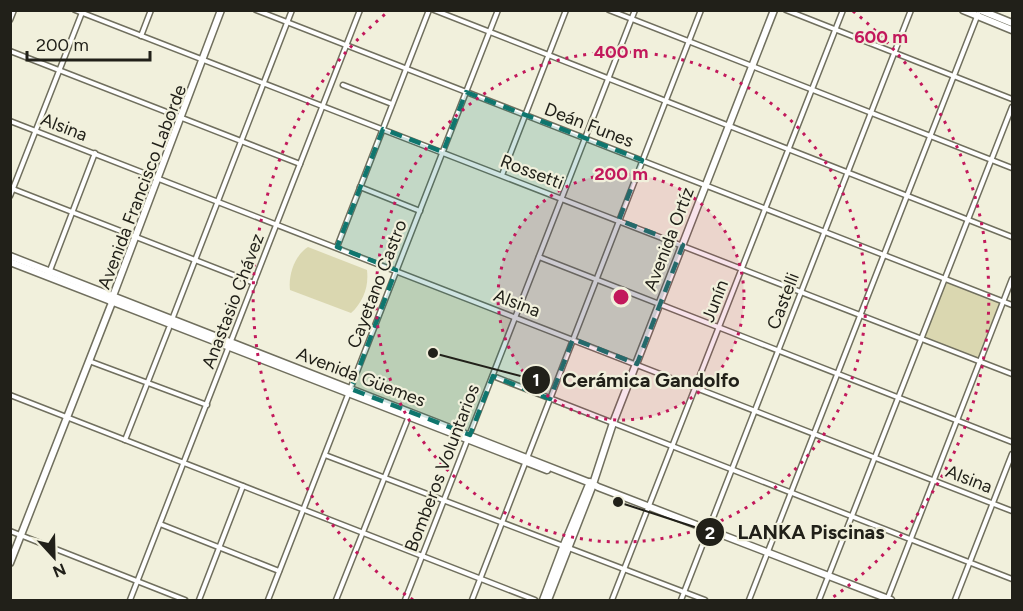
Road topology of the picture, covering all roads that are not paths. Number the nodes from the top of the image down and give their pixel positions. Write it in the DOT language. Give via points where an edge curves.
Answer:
graph roads {
  1 [pos="14,10"];
  2 [pos="75,10"];
  3 [pos="151,10"];
  4 [pos="223,10"];
  5 [pos="256,10"];
  6 [pos="292,10"];
  7 [pos="360,10"];
  8 [pos="429,10"];
  9 [pos="434,10"];
  10 [pos="498,10"];
  11 [pos="566,10"];
  12 [pos="609,10"];
  13 [pos="636,10"];
  14 [pos="701,10"];
  15 [pos="774,10"];
  16 [pos="786,10"];
  17 [pos="843,10"];
  18 [pos="911,10"];
  19 [pos="963,10"];
  20 [pos="82,12"];
  21 [pos="979,12"];
  22 [pos="632,19"];
  23 [pos="10,20"];
  24 [pos="287,22"];
  25 [pos="1012,23"];
  26 [pos="835,30"];
  27 [pos="1012,30"];
  28 [pos="489,32"];
  29 [pos="141,36"];
  30 [pos="689,41"];
  31 [pos="347,46"];
  32 [pos="10,51"];
  33 [pos="895,53"];
  34 [pos="549,55"];
  35 [pos="204,60"];
  36 [pos="752,66"];
  37 [pos="406,69"];
  38 [pos="60,70"];
  39 [pos="954,76"];
  40 [pos="609,79"];
  41 [pos="264,83"];
  42 [pos="343,85"];
  43 [pos="812,90"];
  44 [pos="466,92"];
  45 [pos="1012,99"];
  46 [pos="666,101"];
  47 [pos="392,104"];
  48 [pos="323,106"];
  49 [pos="1012,107"];
  50 [pos="871,113"];
  51 [pos="526,115"];
  52 [pos="182,118"];
  53 [pos="10,120"];
  54 [pos="729,126"];
  55 [pos="383,129"];
  56 [pos="36,130"];
  57 [pos="931,136"];
  58 [pos="586,138"];
  59 [pos="241,141"];
  60 [pos="788,149"];
  61 [pos="443,152"];
  62 [pos="96,153"];
  63 [pos="642,160"];
  64 [pos="992,160"];
  65 [pos="300,164"];
  66 [pos="1012,168"];
  67 [pos="848,172"];
  68 [pos="502,175"];
  69 [pos="159,178"];
  70 [pos="706,185"];
  71 [pos="360,187"];
  72 [pos="13,189"];
  73 [pos="10,196"];
  74 [pos="908,196"];
  75 [pos="562,198"];
  76 [pos="218,201"];
  77 [pos="765,208"];
  78 [pos="420,211"];
  79 [pos="72,212"];
  80 [pos="619,220"];
  81 [pos="969,220"];
  82 [pos="277,224"];
  83 [pos="825,232"];
  84 [pos="1012,237"];
  85 [pos="137,238"];
  86 [pos="683,245"];
  87 [pos="337,247"];
  88 [pos="884,255"];
  89 [pos="10,256"];
  90 [pos="539,257"];
  91 [pos="195,260"];
  92 [pos="10,262"];
  93 [pos="742,268"];
  94 [pos="396,270"];
  95 [pos="49,273"];
  96 [pos="945,278"];
  97 [pos="1012,279"];
  98 [pos="596,280"];
  99 [pos="254,284"];
  100 [pos="802,291"];
  101 [pos="113,300"];
  102 [pos="1004,302"];
  103 [pos="660,304"];
  104 [pos="1012,305"];
  105 [pos="861,315"];
  106 [pos="173,317"];
  107 [pos="516,317"];
  108 [pos="719,327"];
  109 [pos="169,328"];
  110 [pos="922,338"];
  111 [pos="573,339"];
  112 [pos="230,345"];
  113 [pos="778,351"];
  114 [pos="89,361"];
  115 [pos="980,361"];
  116 [pos="637,364"];
  117 [pos="838,374"];
  118 [pos="1012,374"];
  119 [pos="493,376"];
  120 [pos="147,383"];
  121 [pos="696,387"];
  122 [pos="350,392"];
  123 [pos="10,395"];
  124 [pos="898,398"];
  125 [pos="550,399"];
  126 [pos="207,405"];
  127 [pos="755,410"];
  128 [pos="409,414"];
  129 [pos="67,417"];
  130 [pos="957,421"];
  131 [pos="614,423"];
  132 [pos="815,434"];
  133 [pos="469,438"];
  134 [pos="125,440"];
  135 [pos="1012,442"];
  136 [pos="672,446"];
  137 [pos="1012,454"];
  138 [pos="325,455"];
  139 [pos="876,457"];
  140 [pos="526,460"];
  141 [pos="184,463"];
  142 [pos="732,470"];
  143 [pos="385,478"];
  144 [pos="934,480"];
  145 [pos="592,484"];
  146 [pos="243,486"];
  147 [pos="791,493"];
  148 [pos="445,500"];
  149 [pos="993,503"];
  150 [pos="649,507"];
  151 [pos="303,510"];
  152 [pos="1012,511"];
  153 [pos="853,517"];
  154 [pos="502,522"];
  155 [pos="160,524"];
  156 [pos="708,530"];
  157 [pos="10,531"];
  158 [pos="363,533"];
  159 [pos="21,536"];
  160 [pos="911,540"];
  161 [pos="219,547"];
  162 [pos="565,547"];
  163 [pos="768,553"];
  164 [pos="423,556"];
  165 [pos="970,563"];
  166 [pos="10,564"];
  167 [pos="624,570"];
  168 [pos="279,571"];
  169 [pos="829,577"];
  170 [pos="480,579"];
  171 [pos="1012,579"];
  172 [pos="137,582"];
  173 [pos="684,592"];
  174 [pos="130,600"];
  175 [pos="185,600"];
  176 [pos="199,600"];
  177 [pos="268,600"];
  178 [pos="336,600"];
  179 [pos="405,600"];
  180 [pos="471,600"];
  181 [pos="535,600"];
  182 [pos="543,600"];
  183 [pos="548,600"];
  184 [pos="612,600"];
  185 [pos="681,600"];
  186 [pos="705,600"];
  187 [pos="749,600"];
  188 [pos="819,600"];
  189 [pos="889,600"];
  190 [pos="955,600"];
  1 -- 23 [label="street"];
  2 -- 20 [label="street, Rossetti"];
  3 -- 29 [label="street"];
  4 -- 35 [label="main road, Avenida Francisco Laborde"];
  5 -- 24 [label="street, Deán Funes"];
  6 -- 24 [label="street"];
  7 -- 31 [label="street, Anastasio Chávez"];
  8 -- 37 [label="street"];
  9 -- 28 [label="street"];
  10 -- 28 [label="street, Cayetano Castro"];
  11 -- 34 [label="street"];
  12 -- 22 [label="street"];
  13 -- 22 [label="street, Bomberos Voluntarios"];
  14 -- 30 [label="street"];
  15 -- 36 [label="main road, Avenida Ortíz"];
  16 -- 26 [label="street"];
  17 -- 26 [label="street, Junín"];
  18 -- 33 [label="street, Castelli"];
  19 -- 21 [label="main road"];
  20 -- 29 [label="street, Rossetti"];
  20 -- 38 [label="street"];
  21 -- 25 [label="main road"];
  21 -- 27 [label="main road"];
  21 -- 39 [label="street"];
  22 -- 30 [label="street"];
  22 -- 40 [label="street, Bomberos Voluntarios"];
  24 -- 31 [label="street, Deán Funes"];
  24 -- 41 [label="street"];
  26 -- 33 [label="street"];
  26 -- 43 [label="street, Junín"];
  28 -- 34 [label="street"];
  28 -- 44 [label="street, Cayetano Castro"];
  29 -- 35 [label="street, Rossetti"];
  30 -- 36 [label="street"];
  30 -- 46 [label="street"];
  31 -- 37 [label="street, Deán Funes"];
  31 -- 48 [label="street, Anastasio Chávez"];
  32 -- 38 [label="street"];
  33 -- 39 [label="street"];
  33 -- 50 [label="street, Castelli"];
  34 -- 40 [label="street"];
  34 -- 51 [label="street"];
  35 -- 41 [label="street, Rossetti"];
  35 -- 52 [label="main road, Avenida Francisco Laborde"];
  36 -- 43 [label="street"];
  36 -- 54 [label="main road, Avenida Ortíz"];
  37 -- 44 [label="street, Deán Funes"];
  37 -- 47 [label="street"];
  38 -- 52 [label="street"];
  38 -- 56 [label="street"];
  39 -- 45 [label="street"];
  39 -- 57 [label="street"];
  40 -- 46 [label="street"];
  40 -- 58 [label="street, Bomberos Voluntarios"];
  41 -- 48 [label="street, Rossetti"];
  41 -- 59 [label="street"];
  42 -- 47 [label="street"];
  43 -- 50 [label="street"];
  43 -- 60 [label="street, Junín"];
  44 -- 51 [label="street, Deán Funes"];
  44 -- 61 [label="street, Cayetano Castro"];
  46 -- 54 [label="street"];
  46 -- 63 [label="street"];
  47 -- 55 [label="street"];
  48 -- 55 [label="street, Rossetti"];
  48 -- 65 [label="street, Anastasio Chávez"];
  49 -- 64 [label="street"];
  50 -- 57 [label="street"];
  50 -- 67 [label="street, Castelli"];
  51 -- 58 [label="street, Deán Funes"];
  51 -- 68 [label="street"];
  52 -- 59 [label="street"];
  52 -- 69 [label="main road, Avenida Francisco Laborde"];
  53 -- 56 [label="street, Alsina"];
  54 -- 60 [label="street"];
  54 -- 70 [label="main road, Avenida Ortíz"];
  55 -- 61 [label="street, Rossetti"];
  55 -- 71 [label="street"];
  56 -- 62 [label="street, Alsina"];
  56 -- 72 [label="street"];
  57 -- 64 [label="street"];
  57 -- 74 [label="street"];
  58 -- 63 [label="street, Deán Funes"];
  58 -- 75 [label="street, Bomberos Voluntarios"];
  59 -- 65 [label="street"];
  59 -- 76 [label="street"];
  60 -- 67 [label="street"];
  60 -- 77 [label="street, Junín"];
  61 -- 68 [label="street, Rossetti"];
  61 -- 78 [label="street, Cayetano Castro"];
  62 -- 69 [label="street, Alsina"];
  62 -- 79 [label="street"];
  63 -- 70 [label="street, Deán Funes"];
  63 -- 80 [label="street"];
  64 -- 66 [label="street"];
  64 -- 81 [label="street"];
  65 -- 82 [label="street, Anastasio Chávez"];
  67 -- 74 [label="street"];
  67 -- 83 [label="street, Castelli"];
  68 -- 75 [label="street, Rossetti"];
  69 -- 76 [label="street, Alsina"];
  69 -- 85 [label="main road, Avenida Francisco Laborde"];
  70 -- 77 [label="street, Deán Funes"];
  70 -- 86 [label="main road, Avenida Ortíz"];
  71 -- 78 [label="street"];
  71 -- 87 [label="street"];
  72 -- 73 [label="street"];
  72 -- 79 [label="street"];
  74 -- 81 [label="street"];
  74 -- 88 [label="street"];
  75 -- 80 [label="street, Rossetti"];
  75 -- 90 [label="street, Bomberos Voluntarios"];
  76 -- 82 [label="street, Alsina"];
  76 -- 91 [label="street"];
  77 -- 83 [label="street, Deán Funes"];
  77 -- 93 [label="street, Junín"];
  78 -- 94 [label="street, Cayetano Castro"];
  79 -- 85 [label="street"];
  79 -- 95 [label="street"];
  80 -- 86 [label="street, Rossetti"];
  80 -- 98 [label="street"];
  81 -- 84 [label="street"];
  81 -- 96 [label="street"];
  82 -- 87 [label="street, Alsina"];
  82 -- 99 [label="street, Anastasio Chávez"];
  83 -- 88 [label="street, Deán Funes"];
  83 -- 100 [label="street, Castelli"];
  85 -- 91 [label="street"];
  85 -- 101 [label="main road, Avenida Francisco Laborde"];
  86 -- 93 [label="street, Rossetti"];
  86 -- 103 [label="main road, Avenida Ortíz"];
  87 -- 94 [label="street, Alsina"];
  88 -- 96 [label="street, Deán Funes"];
  88 -- 105 [label="street"];
  89 -- 95 [label="main road"];
  90 -- 98 [label="street"];
  90 -- 107 [label="street, Bomberos Voluntarios"];
  91 -- 99 [label="street"];
  91 -- 106 [label="street"];
  92 -- 95 [label="main road"];
  93 -- 100 [label="street, Rossetti"];
  93 -- 108 [label="street, Junín"];
  94 -- 107 [label="street, Alsina"];
  94 -- 122 [label="street, Cayetano Castro"];
  95 -- 101 [label="main road, Avenida Güemes"];
  96 -- 102 [label="street, Deán Funes"];
  96 -- 110 [label="street"];
  97 -- 102 [label="street"];
  98 -- 103 [label="street"];
  98 -- 111 [label="street"];
  99 -- 112 [label="street, Anastasio Chávez"];
  100 -- 105 [label="street, Rossetti"];
  100 -- 113 [label="street, Castelli"];
  101 -- 112 [label="main road, Avenida Güemes"];
  101 -- 114 [label="main road, Avenida Francisco Laborde"];
  102 -- 104 [label="street, Deán Funes"];
  102 -- 115 [label="street"];
  103 -- 108 [label="street"];
  103 -- 116 [label="main road, Avenida Ortíz"];
  105 -- 110 [label="street, Rossetti"];
  105 -- 117 [label="street"];
  107 -- 111 [label="street, Alsina"];
  107 -- 119 [label="street, Bomberos Voluntarios"];
  108 -- 113 [label="street"];
  108 -- 121 [label="street, Junín"];
  109 -- 120 [label="street"];
  110 -- 115 [label="street, Rossetti"];
  110 -- 124 [label="street"];
  111 -- 116 [label="street, Alsina"];
  111 -- 125 [label="street"];
  112 -- 122 [label="main road, Avenida Güemes"];
  112 -- 126 [label="street, Anastasio Chávez"];
  113 -- 117 [label="street"];
  113 -- 127 [label="street, Castelli"];
  114 -- 120 [label="street"];
  114 -- 129 [label="main road, Avenida Francisco Laborde"];
  115 -- 118 [label="street, Rossetti"];
  115 -- 130 [label="street"];
  116 -- 121 [label="street, Alsina"];
  116 -- 131 [label="main road, Avenida Ortíz"];
  117 -- 124 [label="street"];
  117 -- 132 [label="street"];
  119 -- 125 [label="street"];
  119 -- 133 [label="street, Bomberos Voluntarios"];
  120 -- 126 [label="street"];
  120 -- 134 [label="street"];
  121 -- 127 [label="street, Alsina"];
  121 -- 136 [label="street, Junín"];
  122 -- 128 [label="main road, Avenida Güemes"];
  122 -- 138 [label="street, Cayetano Castro"];
  123 -- 129 [label="street"];
  124 -- 130 [label="street"];
  124 -- 139 [label="street"];
  125 -- 131 [label="street"];
  125 -- 140 [label="street"];
  126 -- 141 [label="street, Anastasio Chávez"];
  127 -- 132 [label="street, Alsina"];
  127 -- 142 [label="street, Castelli"];
  128 -- 133 [label="main road, Avenida Güemes"];
  128 -- 143 [label="street"];
  129 -- 134 [label="street"];
  129 -- 159 [label="main road, Avenida Francisco Laborde"];
  130 -- 135 [label="street"];
  130 -- 144 [label="street"];
  131 -- 136 [label="street"];
  131 -- 145 [label="main road, Avenida Ortíz"];
  132 -- 139 [label="street, Alsina"];
  132 -- 147 [label="street"];
  133 -- 140 [label="main road, Avenida Güemes"];
  133 -- 148 [label="street, Bomberos Voluntarios"];
  134 -- 141 [label="street"];
  136 -- 142 [label="street"];
  136 -- 150 [label="street, Junín"];
  137 -- 149 [label="street"];
  138 -- 143 [label="street"];
  138 -- 151 [label="street, Cayetano Castro"];
  139 -- 144 [label="street, Alsina"];
  139 -- 153 [label="street"];
  140 -- 145 [label="main road, Avenida Güemes"];
  140 -- 154 [label="street"];
  141 -- 146 [label="street"];
  141 -- 155 [label="street, Anastasio Chávez"];
  142 -- 147 [label="street"];
  142 -- 156 [label="street, Castelli"];
  143 -- 148 [label="street"];
  143 -- 158 [label="street"];
  144 -- 149 [label="street, Alsina"];
  144 -- 160 [label="street"];
  145 -- 150 [label="main road, Avenida Güemes"];
  145 -- 162 [label="main road, Avenida Ortíz"];
  146 -- 151 [label="street"];
  146 -- 161 [label="street"];
  147 -- 153 [label="street"];
  147 -- 163 [label="street"];
  148 -- 154 [label="street"];
  148 -- 164 [label="street, Bomberos Voluntarios"];
  149 -- 152 [label="street, Alsina"];
  149 -- 165 [label="street"];
  150 -- 156 [label="main road, Avenida Güemes"];
  150 -- 167 [label="street, Junín"];
  151 -- 158 [label="street"];
  151 -- 168 [label="street, Cayetano Castro"];
  153 -- 160 [label="street"];
  153 -- 169 [label="street"];
  154 -- 162 [label="street"];
  154 -- 170 [label="street"];
  155 -- 161 [label="street"];
  155 -- 172 [label="street, Anastasio Chávez"];
  156 -- 163 [label="main road, Avenida Güemes"];
  156 -- 173 [label="street, Castelli"];
  157 -- 159 [label="street"];
  158 -- 164 [label="street"];
  158 -- 178 [label="street"];
  159 -- 166 [label="main road, Avenida Francisco Laborde"];
  159 -- 172 [label="street"];
  160 -- 165 [label="street"];
  160 -- 189 [label="street"];
  161 -- 168 [label="street"];
  161 -- 176 [label="street"];
  162 -- 167 [label="street"];
  162 -- 182 [label="main road, Avenida Ortíz"];
  162 -- 183 [label="main road, Avenida Ortíz"];
  163 -- 169 [label="main road, Avenida Güemes"];
  163 -- 187 [label="street"];
  164 -- 170 [label="street"];
  164 -- 179 [label="street, Bomberos Voluntarios"];
  165 -- 171 [label="street"];
  165 -- 190 [label="street"];
  167 -- 173 [label="street"];
  167 -- 184 [label="street, Junín"];
  168 -- 177 [label="street, Cayetano Castro"];
  169 -- 188 [label="street"];
  169 -- 189 [label="main road, Avenida Güemes"];
  170 -- 180 [label="street"];
  170 -- 181 [label="street"];
  172 -- 174 [label="street, Anastasio Chávez"];
  172 -- 175 [label="street"];
  173 -- 185 [label="street, Castelli"];
  173 -- 186 [label="street"];
}
